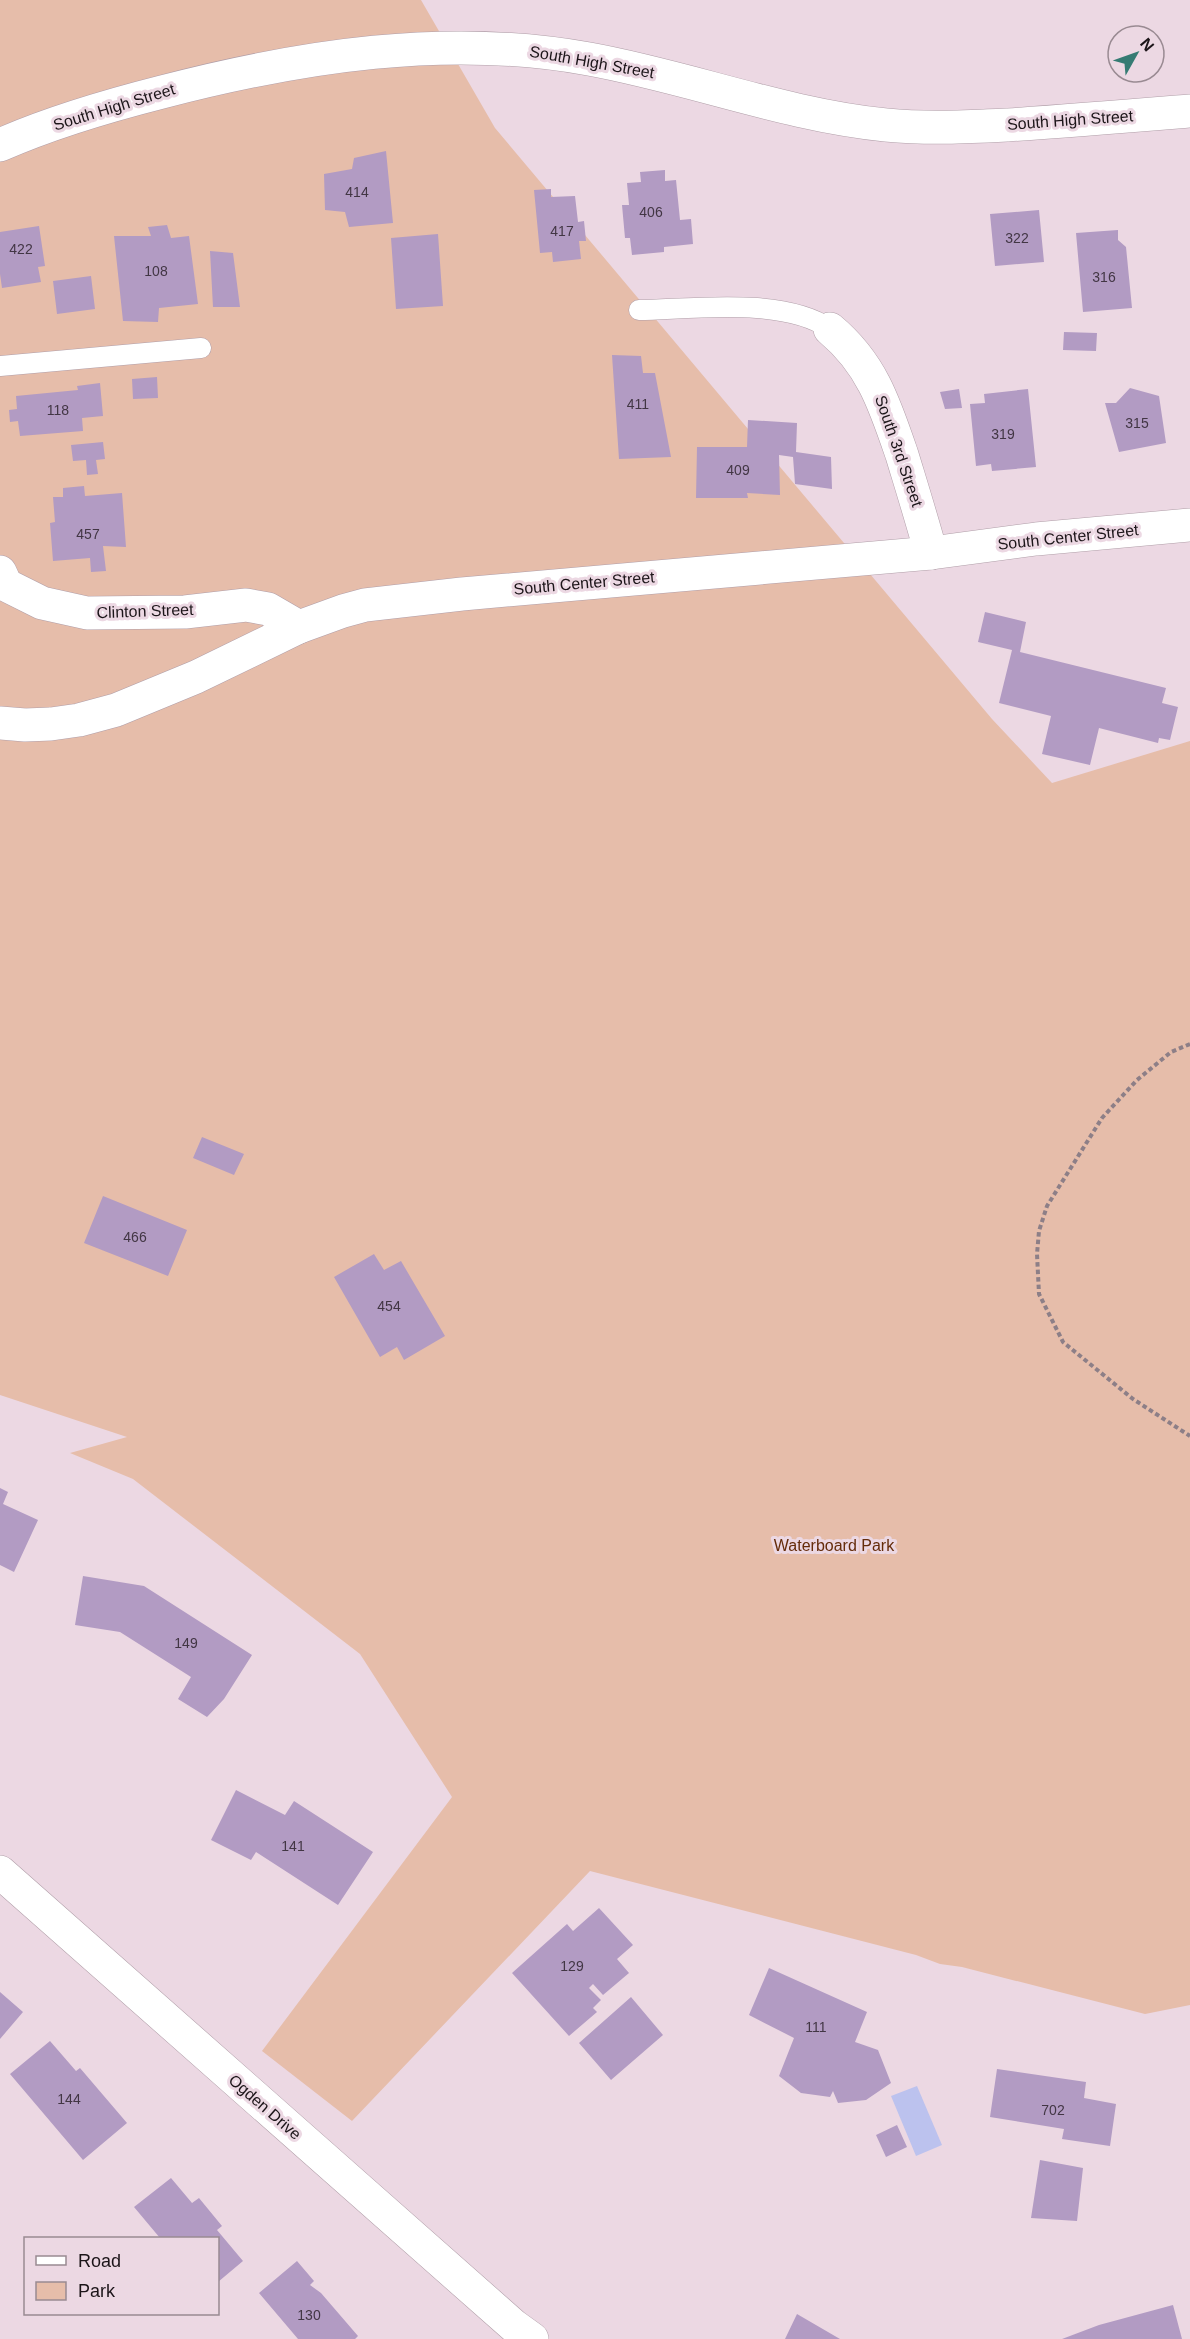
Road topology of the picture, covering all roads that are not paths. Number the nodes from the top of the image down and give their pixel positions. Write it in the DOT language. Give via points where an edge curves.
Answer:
graph roads {
  1 [pos="1190,111"];
  2 [pos="0,145"];
  3 [pos="639,310"];
  4 [pos="830,329"];
  5 [pos="201,348"];
  6 [pos="0,366"];
  7 [pos="1190,525"];
  8 [pos="931,553"];
  9 [pos="0,572"];
  10 [pos="298,627"];
  11 [pos="0,723"];
  12 [pos="0,1872"];
  13 [pos="532,2339"];
  1 -- 2 [label="street, South High Street" via="931,129 800,110 587,58 514,50 430,49 358,54 209,80 78,117"];
  3 -- 4 [label="lane" via="767,309 791,312"];
  4 -- 8 [label="street, South 3rd Street" via="861,361 889,415"];
  5 -- 6 [label="lane"];
  7 -- 8 [label="street, South Center Street"];
  8 -- 10 [label="street, South Center Street" via="365,605"];
  9 -- 10 [label="street, Clinton Street" via="6,585 42,603 87,613 185,612 246,605 268,609"];
  10 -- 11 [label="street, South Center Street" via="205,674 116,710 51,724"];
  12 -- 13 [label="street, Ogden Drive"];
}
